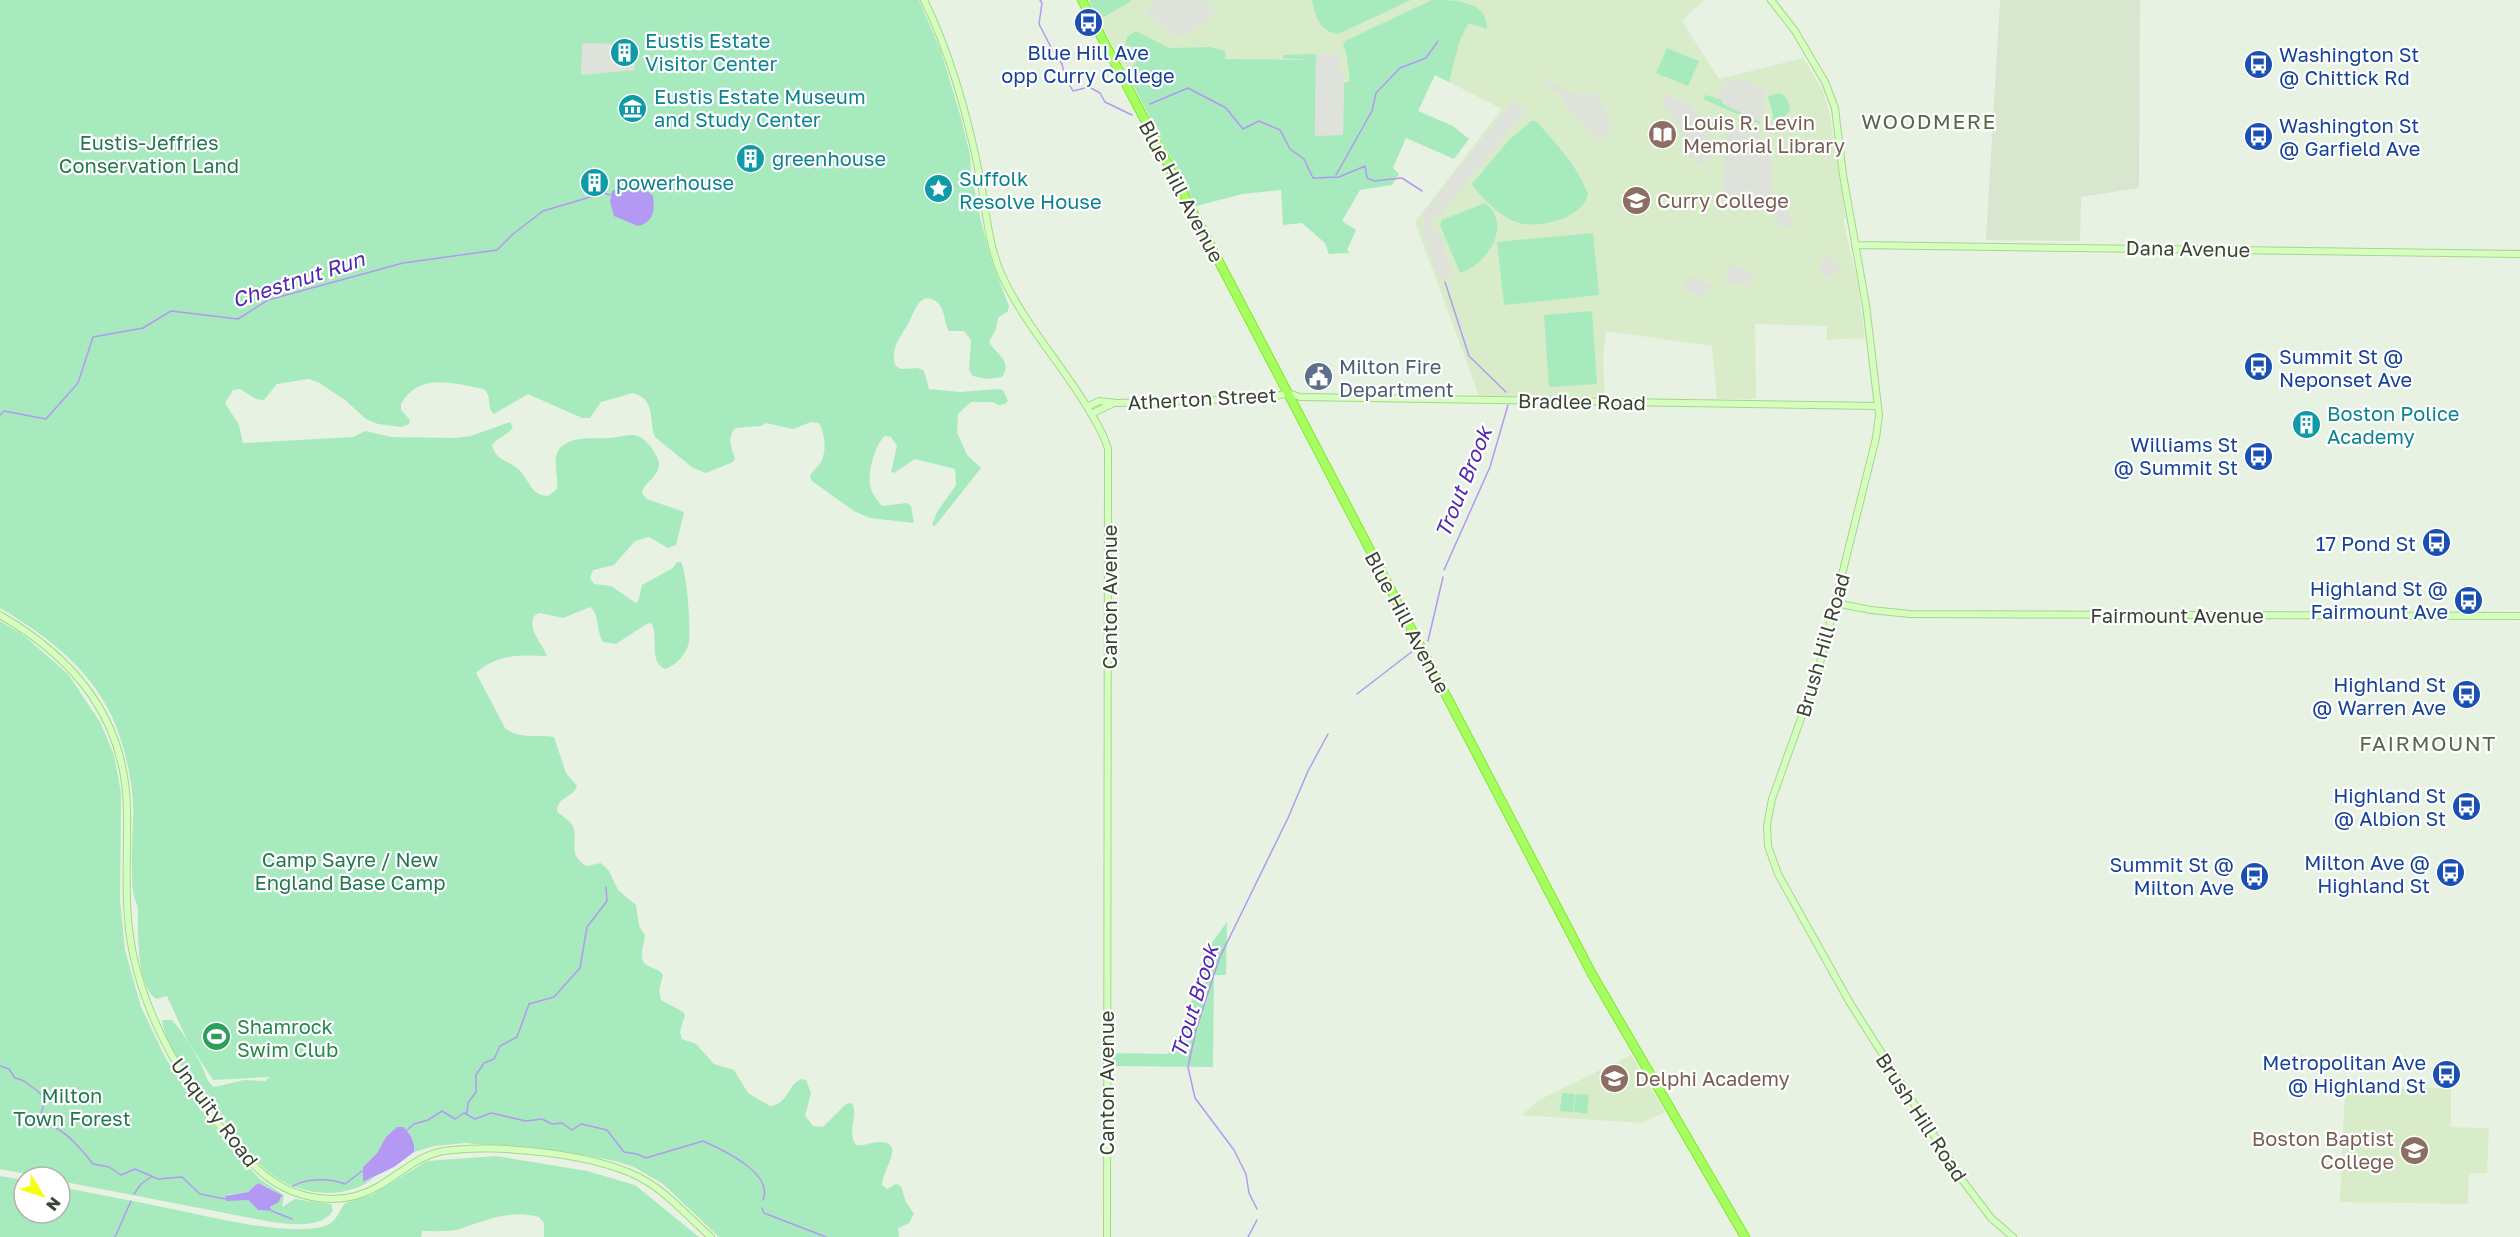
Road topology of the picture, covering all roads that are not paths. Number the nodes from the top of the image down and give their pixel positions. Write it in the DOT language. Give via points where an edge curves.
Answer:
graph roads {
  1 [pos="924,0"];
  2 [pos="1082,0"];
  3 [pos="1771,0"];
  4 [pos="1855,245"];
  5 [pos="2520,254"];
  6 [pos="1288,393"];
  7 [pos="1117,403"];
  8 [pos="1086,406"];
  9 [pos="1878,406"];
  10 [pos="1091,414"];
  11 [pos="1835,603"];
  12 [pos="0,615"];
  13 [pos="2520,616"];
  14 [pos="711,1237"];
  15 [pos="1107,1237"];
  16 [pos="1745,1237"];
  17 [pos="2013,1237"];
  1 -- 8 [label="street, Canton Avenue" via="960,91 983,190 989,237 1000,272"];
  2 -- 6 [label="highway, Blue Hill Avenue"];
  3 -- 4 [label="street, Brush Hill Road" via="1794,31 1831,96"];
  4 -- 5 [label="street, Dana Avenue"];
  4 -- 9 [label="street, Brush Hill Road"];
  6 -- 7 [label="street, Atherton Street" via="1269,398"];
  6 -- 9 [label="street, Bradlee Road" via="1300,397"];
  6 -- 16 [label="highway, Blue Hill Avenue" via="1594,978"];
  7 -- 8 [label="street, Atherton Street" via="1099,401"];
  7 -- 10 [label="street, Atherton Street"];
  8 -- 10 [label="street, Canton Avenue"];
  9 -- 11 [label="street, Brush Hill Road" via="1876,438"];
  10 -- 15 [label="street, Canton Avenue" via="1109,453"];
  11 -- 13 [label="street, Fairmount Avenue" via="1910,614"];
  11 -- 17 [label="street, Brush Hill Road" via="1813,688 1772,799 1767,829 1771,857 1840,987 1907,1093 1969,1190 1991,1218"];
  12 -- 14 [label="street, Unquity Road" via="36,638 67,665 88,688 105,717 125,782 128,914 144,995 162,1038 186,1078 229,1136 264,1174 300,1194 338,1199 369,1191 416,1161 441,1152 491,1150 558,1156 606,1165 639,1177 670,1198"];
}
